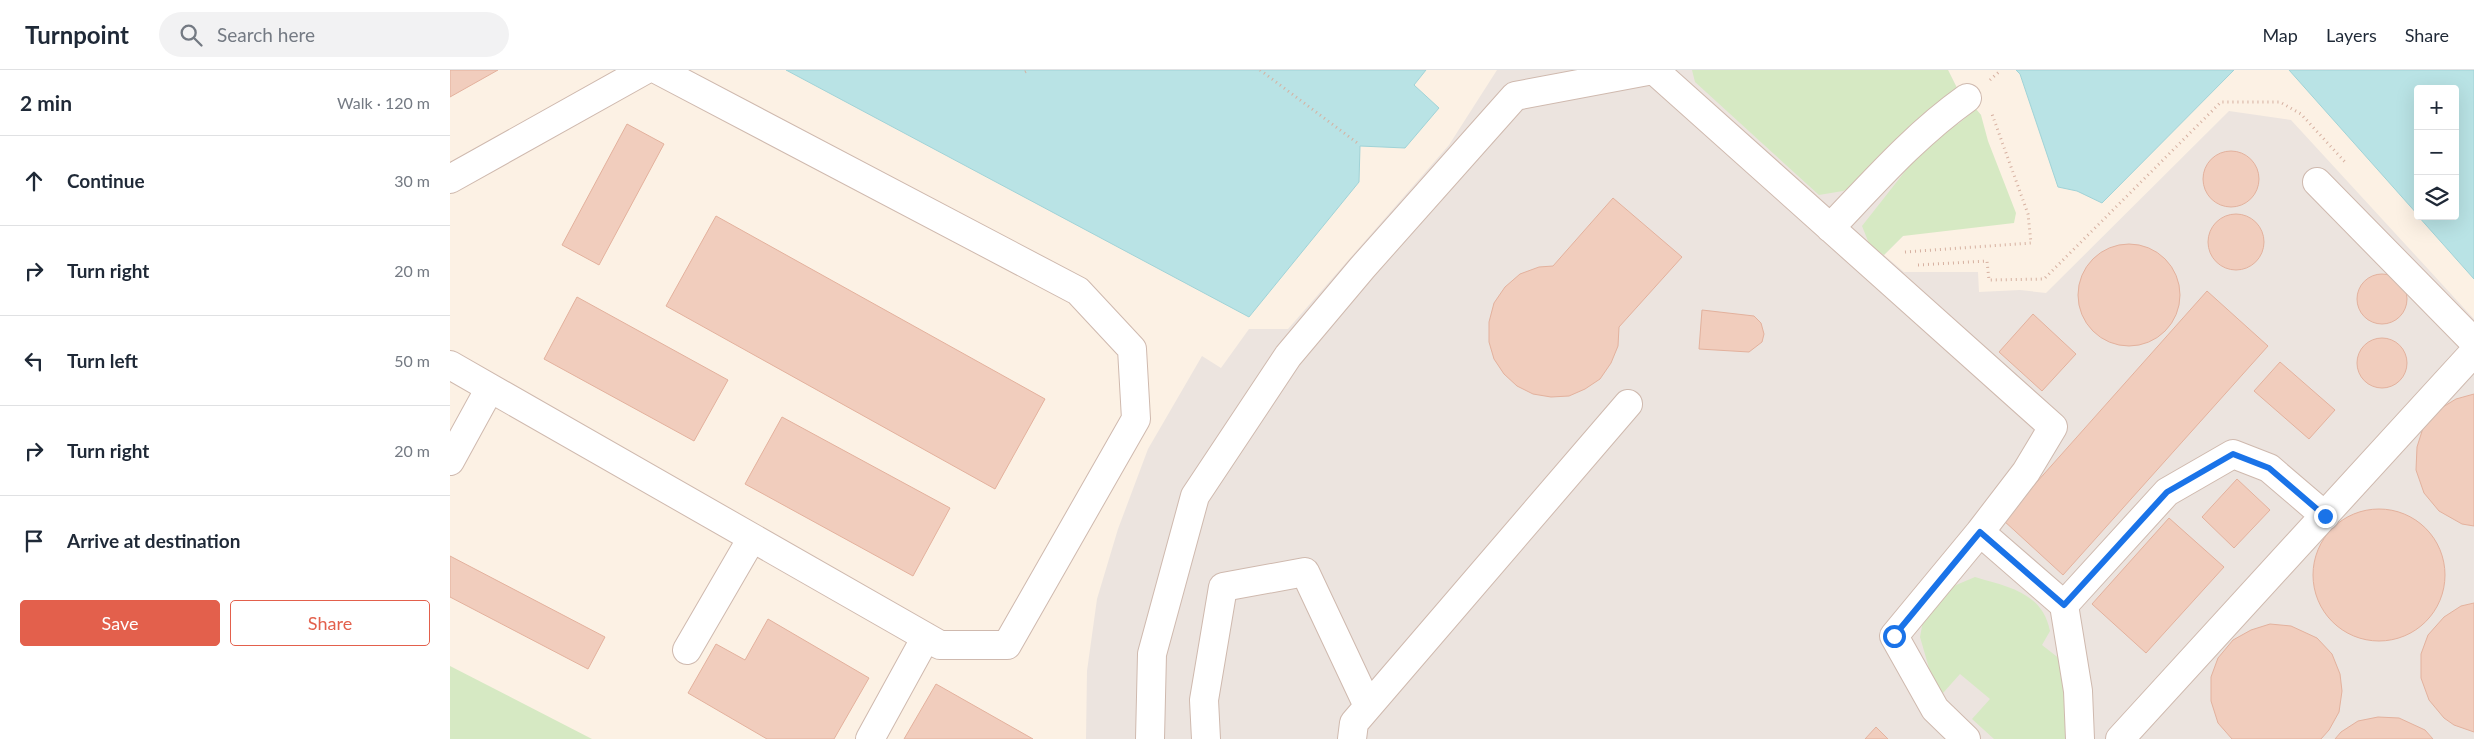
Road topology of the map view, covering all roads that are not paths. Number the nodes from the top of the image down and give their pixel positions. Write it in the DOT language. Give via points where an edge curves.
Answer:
graph roads {
  1 [pos="645,70"];
  2 [pos="658,70"];
  3 [pos="1653,70"];
  4 [pos="1978,102"];
  5 [pos="450,179"];
  6 [pos="2317,182"];
  7 [pos="1830,228"];
  8 [pos="2474,342"];
  9 [pos="2474,352"];
  10 [pos="450,365"];
  11 [pos="490,388"];
  12 [pos="1628,404"];
  13 [pos="450,461"];
  14 [pos="2325,516"];
  15 [pos="1980,532"];
  16 [pos="752,538"];
  17 [pos="2064,605"];
  18 [pos="926,637"];
  19 [pos="687,650"];
  20 [pos="1368,706"];
  21 [pos="870,739"];
  22 [pos="1150,739"];
  23 [pos="1206,739"];
  24 [pos="1352,739"];
  25 [pos="1966,739"];
  26 [pos="2080,739"];
  27 [pos="2120,739"];
  1 -- 5 [label="lane"];
  2 -- 18 [label="lane" via="1078,291 1132,349 1136,418 1007,645 940,645"];
  3 -- 7 [label="lane"];
  3 -- 22 [label="lane" via="1515,96 1288,356 1195,496 1152,654"];
  4 -- 7 [label="lane" via="1937,119"];
  6 -- 8 [label="lane"];
  7 -- 15 [label="lane" via="2053,427 2026,472"];
  9 -- 14 [label="lane"];
  10 -- 11 [label="lane"];
  11 -- 13 [label="lane"];
  11 -- 16 [label="lane"];
  12 -- 20 [label="lane"];
  14 -- 17 [label="lane" via="2269,468 2233,454 2167,492"];
  14 -- 27 [label="lane"];
  15 -- 17 [label="lane"];
  15 -- 25 [label="lane" via="1894,636 1936,710"];
  16 -- 18 [label="lane"];
  16 -- 19 [label="lane"];
  17 -- 26 [label="lane" via="2078,691"];
  18 -- 21 [label="lane"];
  20 -- 23 [label="lane" via="1305,572 1223,587 1204,700"];
  20 -- 24 [label="lane" via="1354,723"];
}
